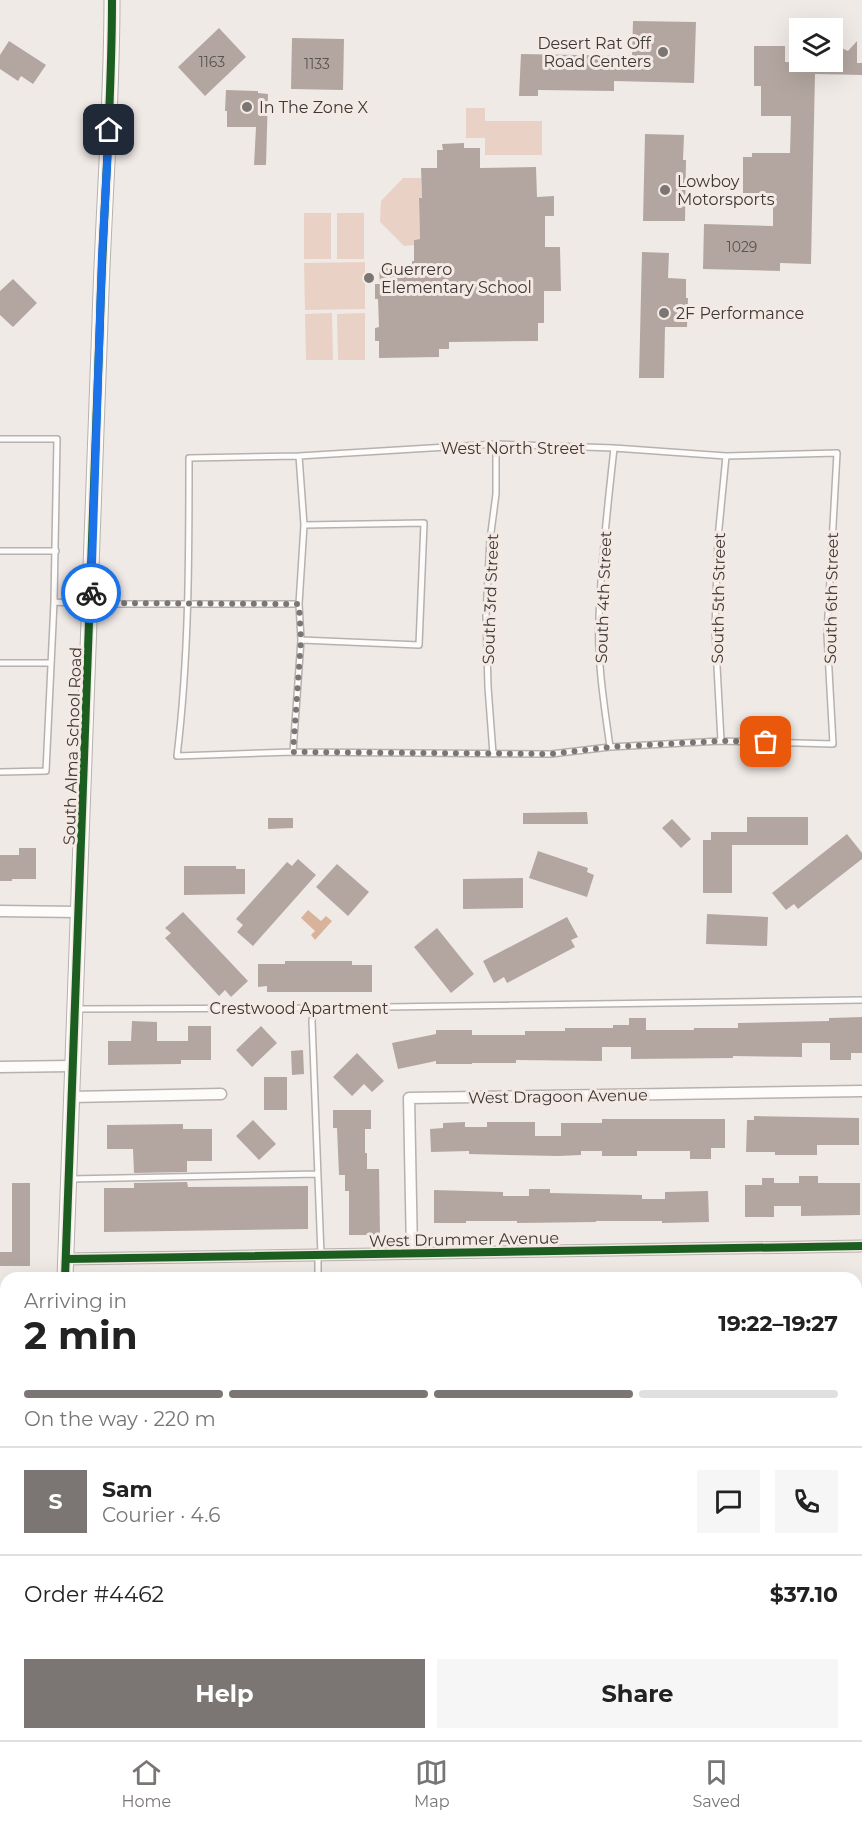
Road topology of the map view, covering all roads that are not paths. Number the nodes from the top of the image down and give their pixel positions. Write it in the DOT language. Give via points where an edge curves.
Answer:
graph roads {
  1 [pos="112,0"];
  2 [pos="0,439"];
  3 [pos="496,444"];
  4 [pos="614,448"];
  5 [pos="837,453"];
  6 [pos="299,456"];
  7 [pos="726,456"];
  8 [pos="304,525"];
  9 [pos="0,551"];
  10 [pos="56,551"];
  11 [pos="54,602"];
  12 [pos="91,603"];
  13 [pos="189,604"];
  14 [pos="299,604"];
  15 [pos="301,640"];
  16 [pos="0,663"];
  17 [pos="51,663"];
  18 [pos="721,741"];
  19 [pos="610,747"];
  20 [pos="293,752"];
  21 [pos="493,754"];
  22 [pos="0,772"];
  23 [pos="0,911"];
  24 [pos="78,912"];
  25 [pos="862,1000"];
  26 [pos="314,1008"];
  27 [pos="74,1009"];
  28 [pos="71,1066"];
  29 [pos="0,1067"];
  30 [pos="862,1091"];
  31 [pos="221,1094"];
  32 [pos="71,1097"];
  33 [pos="317,1174"];
  34 [pos="68,1179"];
  35 [pos="862,1246"];
  36 [pos="412,1253"];
  37 [pos="319,1255"];
  38 [pos="66,1259"];
  39 [pos="65,1272"];
  40 [pos="318,1272"];
  41 [pos="0,1697"];
  42 [pos="0,1740"];
  1 -- 12 [label="main road, South Alma School Road"];
  2 -- 10 [label="lane" via="57,439"];
  3 -- 4 [label="lane, West North Street"];
  3 -- 6 [label="lane, West North Street"];
  3 -- 21 [label="lane, South 3rd Street" via="486,615"];
  4 -- 7 [label="lane, West North Street"];
  4 -- 19 [label="lane, South 4th Street" via="599,619 601,678"];
  5 -- 7 [label="lane, West North Street"];
  5 -- 18 [label="lane, South 6th Street" via="827,634 833,744"];
  6 -- 8 [label="lane"];
  6 -- 13 [label="lane, West North Street" via="189,458"];
  7 -- 18 [label="lane, South 5th Street" via="715,629"];
  8 -- 14 [label="lane"];
  8 -- 15 [label="lane" via="424,523 419,645"];
  9 -- 10 [label="lane"];
  10 -- 11 [label="lane"];
  11 -- 12 [label="lane"];
  11 -- 17 [label="lane"];
  12 -- 13 [label="lane"];
  12 -- 24 [label="main road, South Alma School Road"];
  13 -- 14 [label="lane"];
  13 -- 20 [label="lane" via="177,756"];
  14 -- 15 [label="lane"];
  15 -- 20 [label="lane"];
  16 -- 17 [label="lane"];
  17 -- 22 [label="lane" via="46,771"];
  18 -- 19 [label="lane"];
  19 -- 21 [label="lane" via="551,754"];
  20 -- 21 [label="lane"];
  23 -- 24 [label="street"];
  24 -- 27 [label="main road, South Alma School Road"];
  25 -- 26 [label="lane, Crestwood Apartment"];
  26 -- 27 [label="lane, Crestwood Apartment"];
  26 -- 33 [label="lane"];
  27 -- 28 [label="main road, South Alma School Road"];
  28 -- 29 [label="street"];
  28 -- 32 [label="main road, South Alma School Road"];
  30 -- 36 [label="street, West Dragoon Avenue" via="409,1098"];
  31 -- 32 [label="street"];
  32 -- 34 [label="main road, South Alma School Road"];
  33 -- 34 [label="lane"];
  33 -- 37 [label="lane"];
  34 -- 38 [label="main road, South Alma School Road"];
  35 -- 36 [label="street, West Drummer Avenue"];
  36 -- 37 [label="street, West Drummer Avenue"];
  37 -- 38 [label="street, West Drummer Avenue"];
  37 -- 40 [label="lane"];
  38 -- 39 [label="main road, South Alma School Road"];
  41 -- 42 [label="lane"];
}
